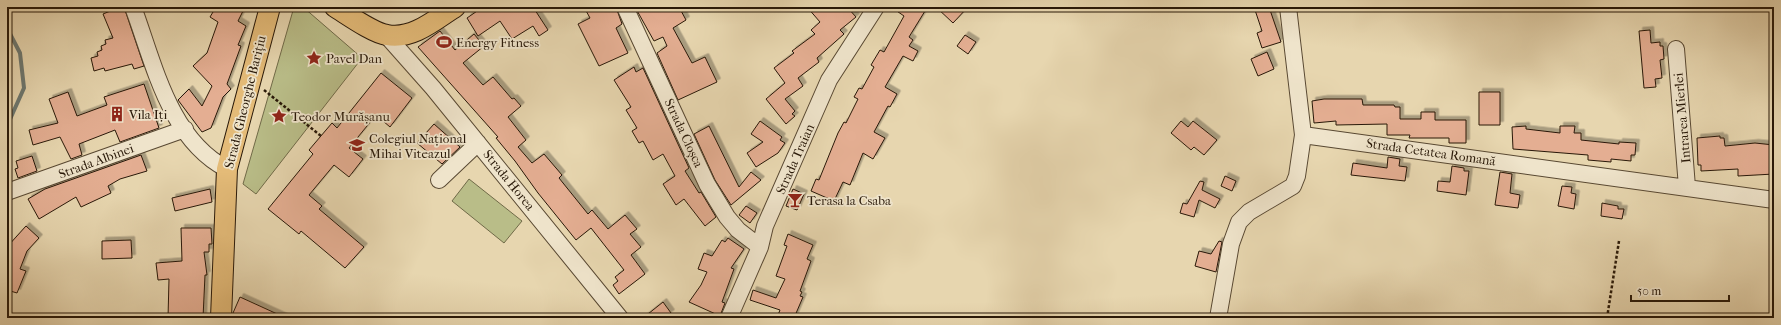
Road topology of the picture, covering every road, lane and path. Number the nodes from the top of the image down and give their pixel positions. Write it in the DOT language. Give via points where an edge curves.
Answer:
graph roads {
  1 [pos="133,7"];
  2 [pos="270,7"];
  3 [pos="335,7"];
  4 [pos="455,7"];
  5 [pos="625,7"];
  6 [pos="876,7"];
  7 [pos="1288,7"];
  8 [pos="386,35"];
  9 [pos="1676,49"];
  10 [pos="251,80"];
  11 [pos="185,129"];
  12 [pos="1303,134"];
  13 [pos="321,136"];
  14 [pos="478,143"];
  15 [pos="228,169"];
  16 [pos="439,180"];
  17 [pos="1687,187"];
  18 [pos="7,192"];
  19 [pos="1774,200"];
  20 [pos="1619,241"];
  21 [pos="760,247"];
  22 [pos="221,318"];
  23 [pos="620,318"];
  24 [pos="729,318"];
  25 [pos="1218,318"];
  26 [pos="1607,318"];
  1 -- 11 [label="street" via="172,112"];
  2 -- 10 [label="main road, Strada Gheorghe Barițiu"];
  3 -- 8 [label="main road, Strada Horea"];
  4 -- 8 [label="main road" via="422,28 398,36"];
  5 -- 21 [label="street, Strada Cloșca" via="707,184 727,217 738,230"];
  6 -- 21 [label="street, Strada Traian" via="829,80 765,226"];
  7 -- 12 [label="street"];
  8 -- 14 [label="street, Strada Horea"];
  9 -- 17 [label="street, Intrarea Mierlei"];
  10 -- 13 [label="path"];
  10 -- 15 [label="main road, Strada Gheorghe Barițiu"];
  11 -- 15 [label="street" via="204,154"];
  11 -- 18 [label="street, Strada Albinei"];
  12 -- 17 [label="street, Strada Cetatea Romană"];
  12 -- 25 [label="street" via="1297,176 1293,186 1248,212 1239,222 1231,244"];
  14 -- 16 [label="street"];
  14 -- 23 [label="street, Strada Horea"];
  15 -- 22 [label="main road, Strada Gheorghe Barițiu"];
  17 -- 19 [label="street, Strada Cetatea Romană"];
  20 -- 26 [label="path"];
  21 -- 24 [label="street, Strada Traian"];
}
